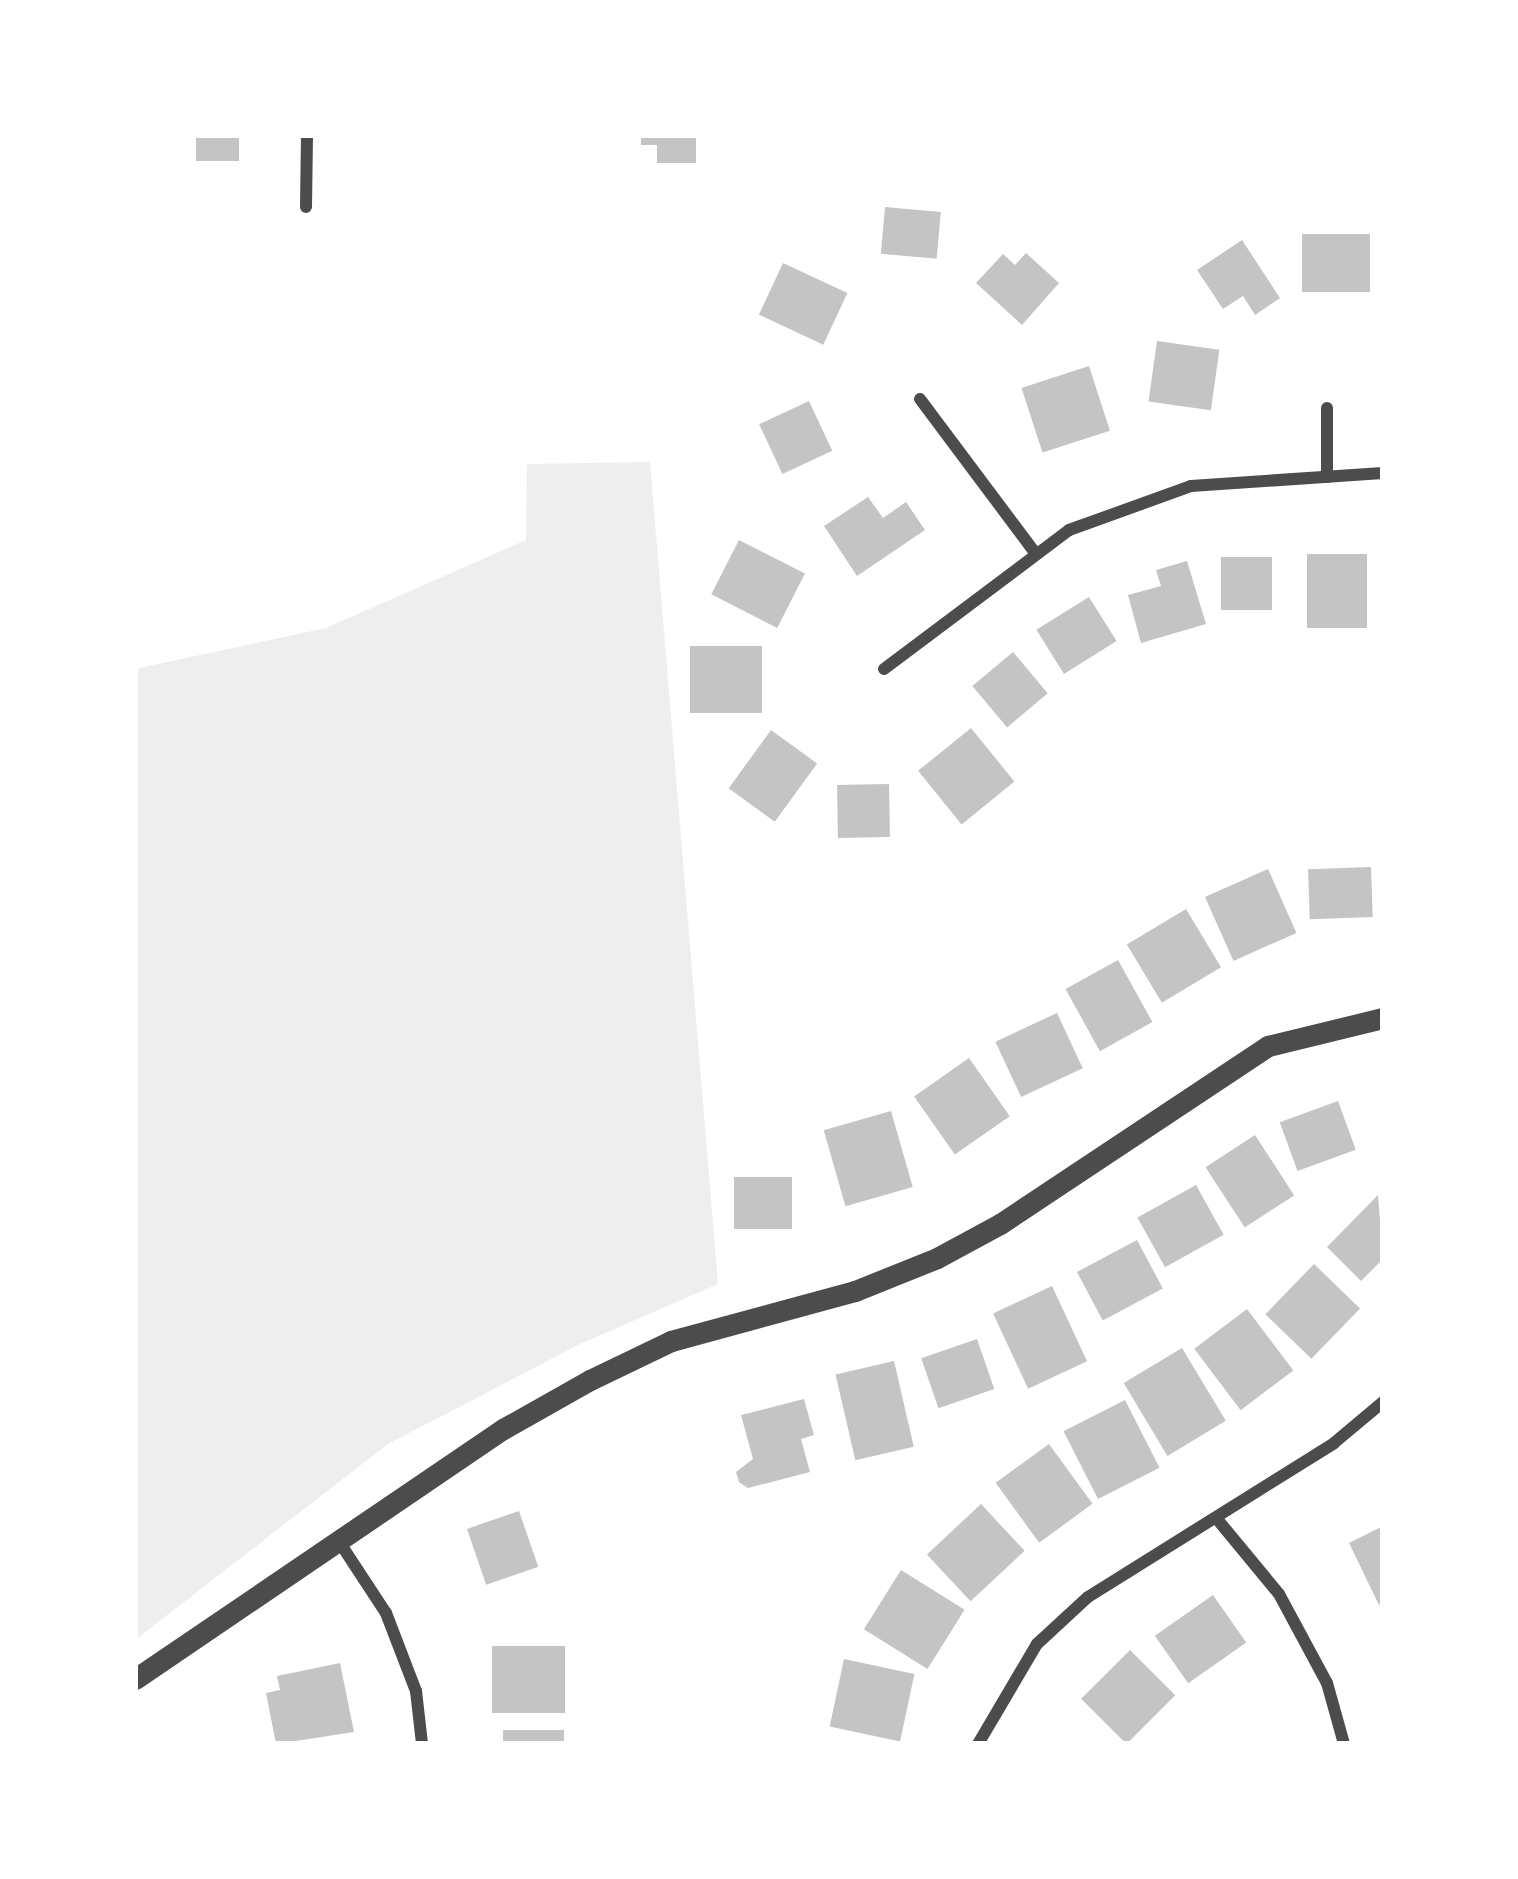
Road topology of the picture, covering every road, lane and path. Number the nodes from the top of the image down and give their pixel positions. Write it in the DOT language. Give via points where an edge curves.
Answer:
graph roads {
  1 [pos="307,135"];
  2 [pos="306,207"];
  3 [pos="920,399"];
  4 [pos="1327,408"];
  5 [pos="1383,473"];
  6 [pos="1327,477"];
  7 [pos="1033,550"];
  8 [pos="884,669"];
  9 [pos="1383,1018"];
  10 [pos="1383,1402"];
  11 [pos="1217,1519"];
  12 [pos="340,1543"];
  13 [pos="135,1679"];
  14 [pos="422,1744"];
  15 [pos="978,1744"];
  16 [pos="1344,1744"];
  1 -- 2 [label="street"];
  3 -- 7 [label="street"];
  4 -- 6 [label="street"];
  5 -- 6 [label="street"];
  6 -- 7 [label="street" via="1191,486"];
  7 -- 8 [label="street"];
  9 -- 12 [label="street" via="1268,1046 937,1258 855,1291 671,1341 590,1380 503,1429"];
  10 -- 11 [label="street"];
  11 -- 15 [label="street" via="1088,1597 1037,1644"];
  11 -- 16 [label="street" via="1279,1594 1327,1683"];
  12 -- 13 [label="street"];
  12 -- 14 [label="street" via="386,1613 416,1691"];
}
